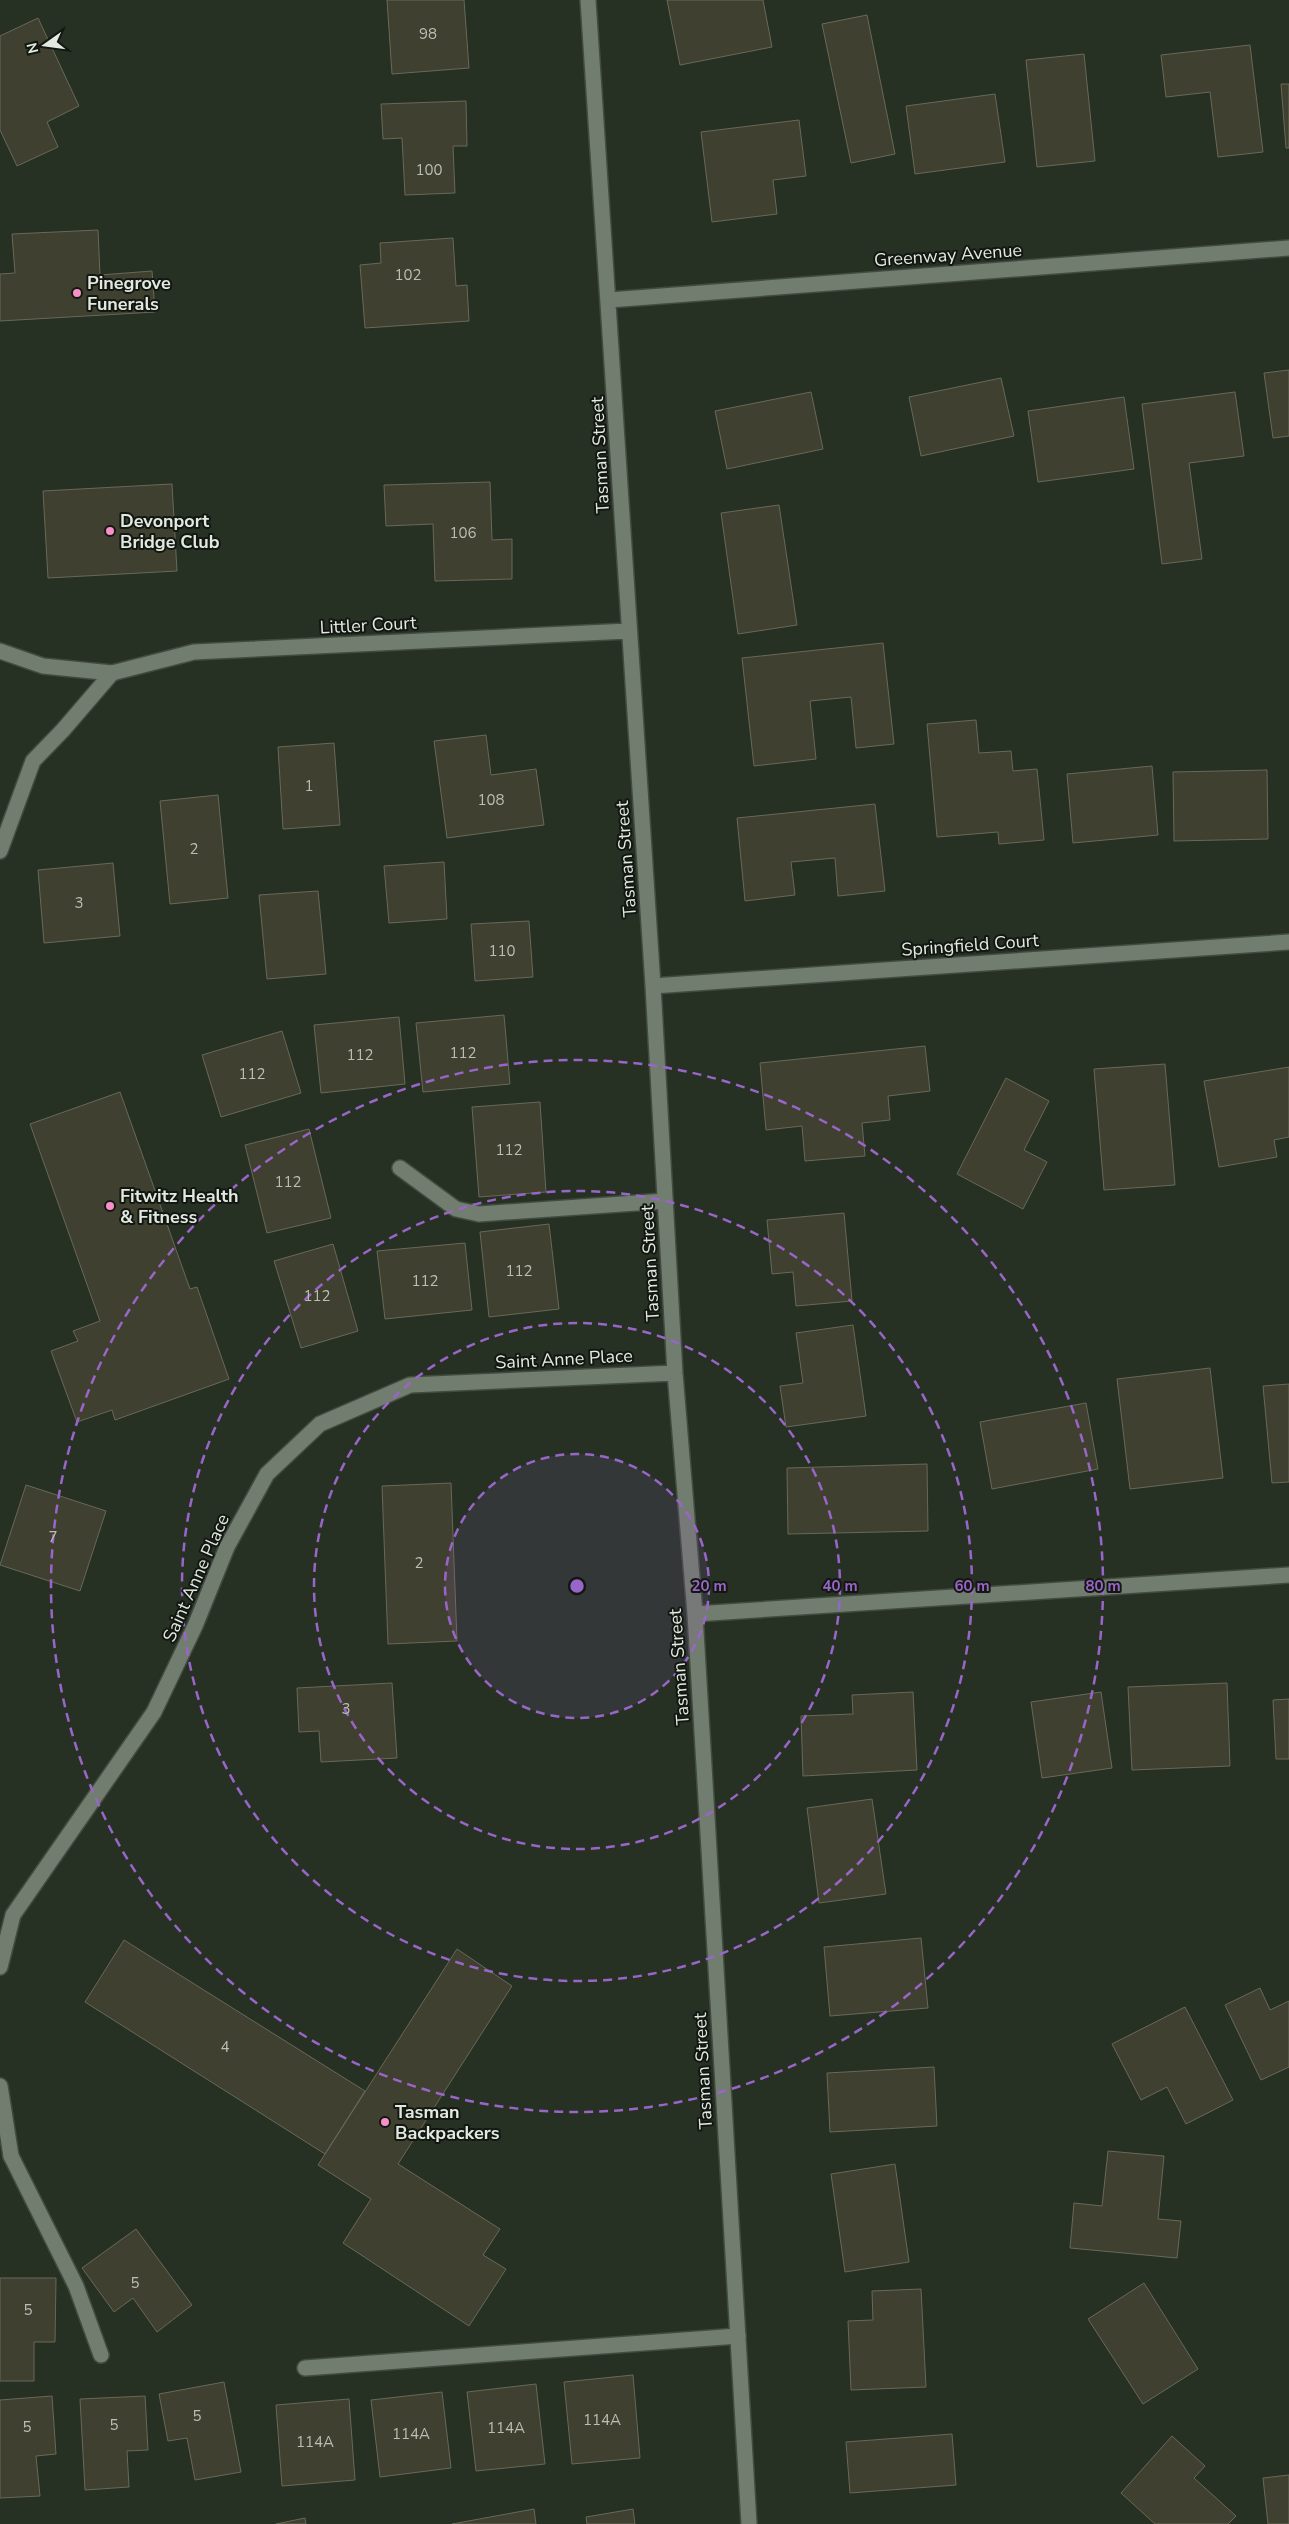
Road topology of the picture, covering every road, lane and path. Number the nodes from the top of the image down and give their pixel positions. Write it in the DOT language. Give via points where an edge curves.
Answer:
graph roads {
  1 [pos="588,0"];
  2 [pos="1289,248"];
  3 [pos="609,300"];
  4 [pos="628,631"];
  5 [pos="0,651"];
  6 [pos="112,673"];
  7 [pos="0,851"];
  8 [pos="1289,942"];
  9 [pos="653,986"];
  10 [pos="400,1168"];
  11 [pos="665,1201"];
  12 [pos="675,1373"];
  13 [pos="1289,1575"];
  14 [pos="694,1614"];
  15 [pos="0,1967"];
  16 [pos="0,2086"];
  17 [pos="738,2336"];
  18 [pos="101,2356"];
  19 [pos="305,2368"];
  20 [pos="750,2524"];
  1 -- 3 [label="street, Tasman Street"];
  2 -- 3 [label="street, Greenway Avenue"];
  3 -- 4 [label="street, Tasman Street"];
  4 -- 6 [label="street, Littler Court" via="194,652"];
  4 -- 9 [label="street, Tasman Street"];
  5 -- 6 [label="street" via="42,666"];
  6 -- 7 [label="street" via="33,761"];
  8 -- 9 [label="street, Springfield Court"];
  9 -- 11 [label="street, Tasman Street"];
  10 -- 11 [label="street" via="456,1209 479,1214"];
  11 -- 12 [label="street, Tasman Street"];
  12 -- 14 [label="street, Tasman Street"];
  12 -- 15 [label="street, Saint Anne Place" via="410,1385 320,1424 268,1474 227,1547 195,1626 154,1712 13,1915"];
  13 -- 14 [label="street"];
  14 -- 17 [label="street, Tasman Street"];
  16 -- 18 [label="street" via="11,2156 76,2286"];
  17 -- 19 [label="street"];
  17 -- 20 [label="street, Tasman Street"];
}
